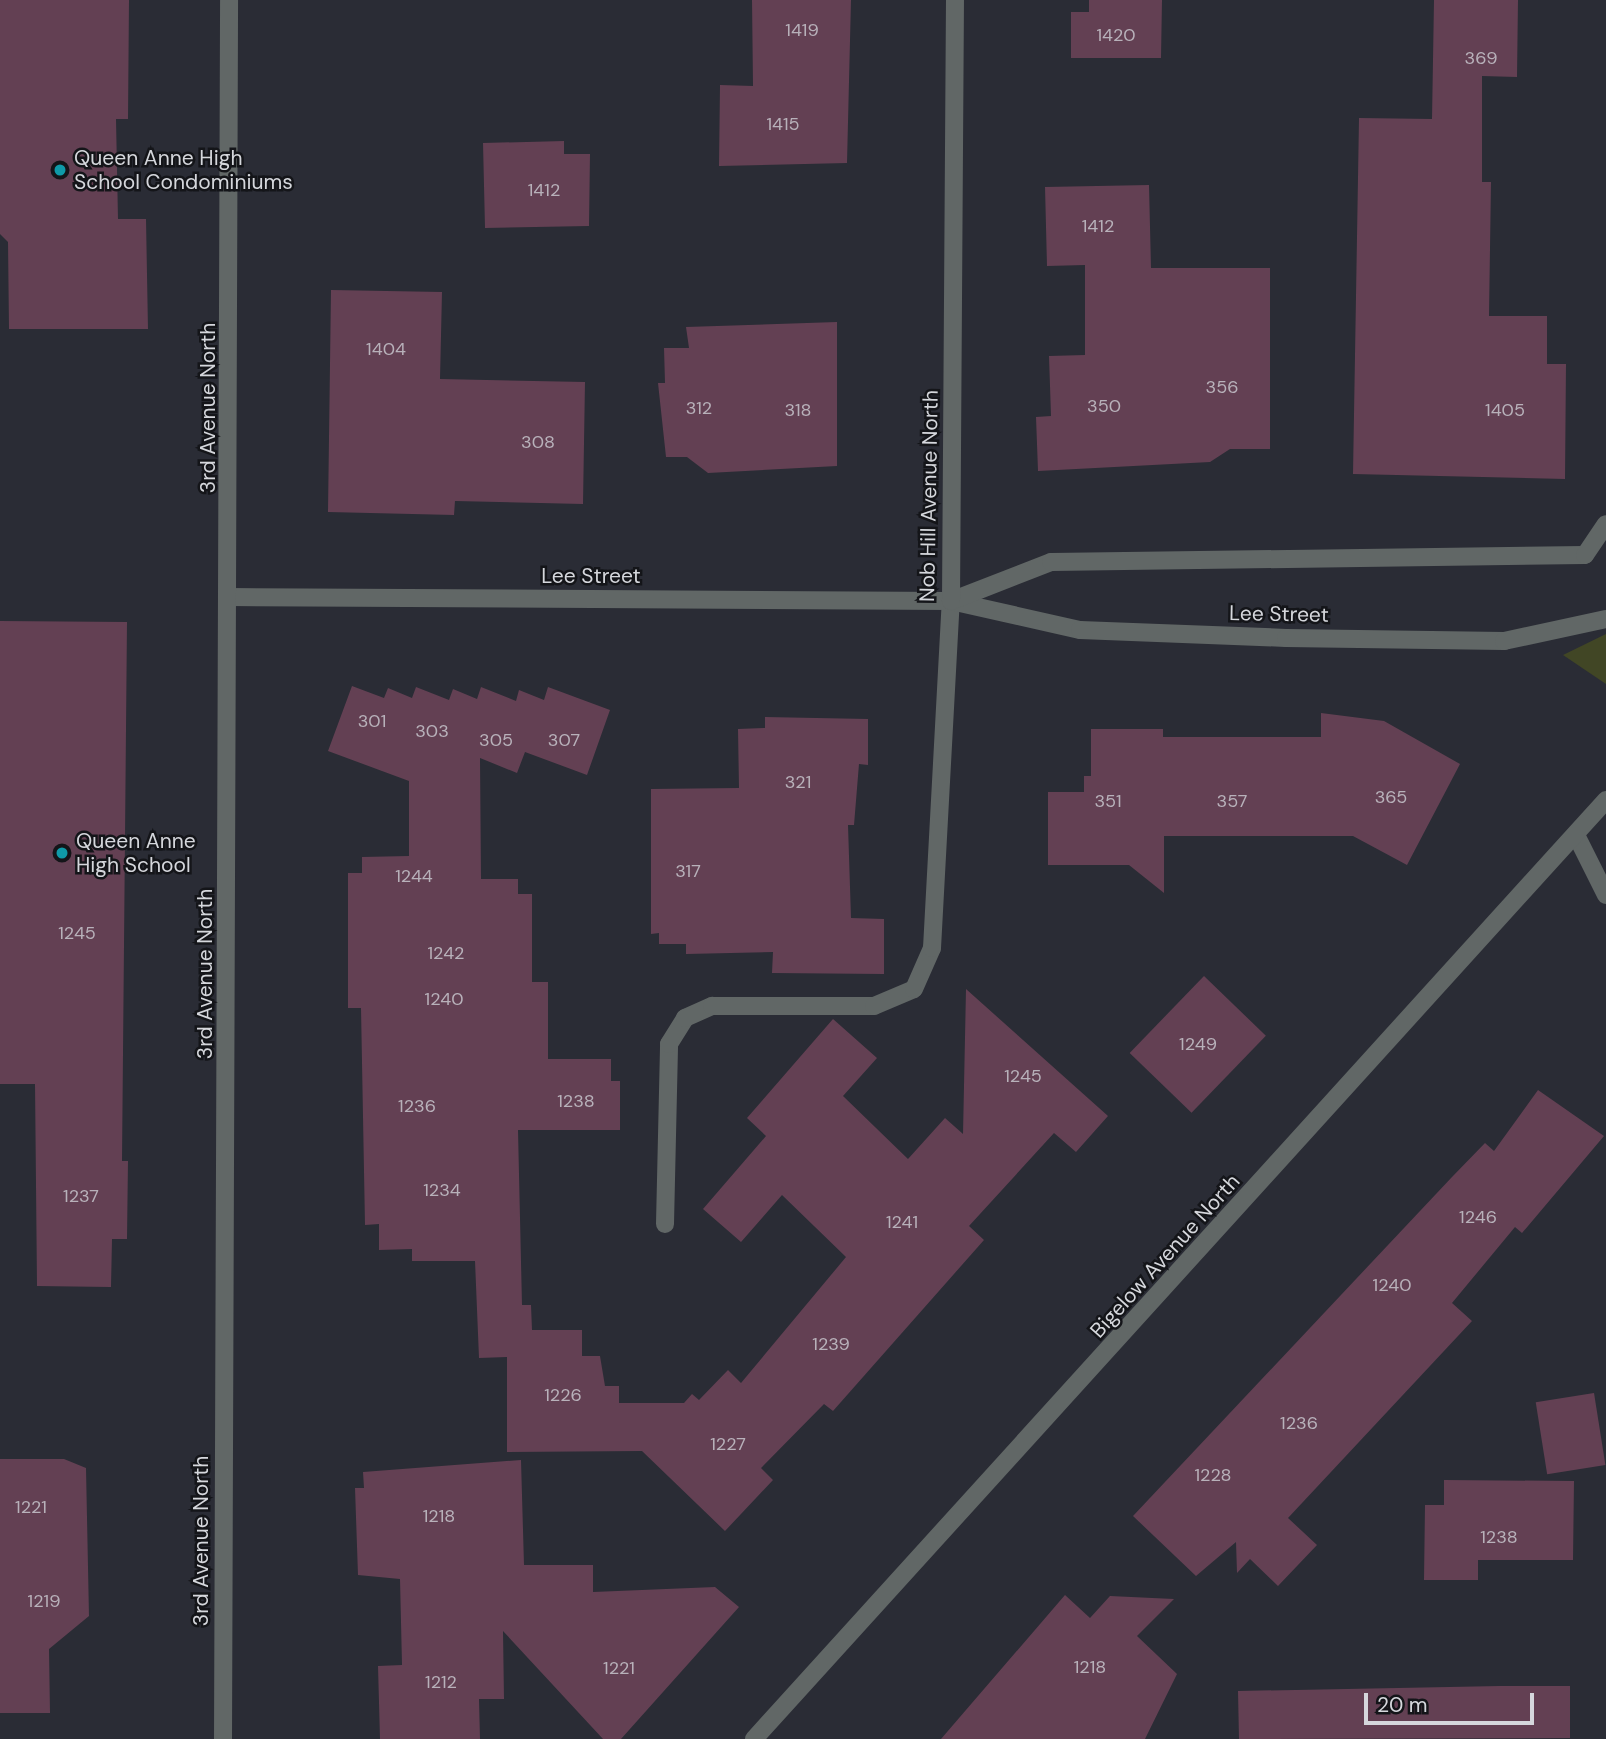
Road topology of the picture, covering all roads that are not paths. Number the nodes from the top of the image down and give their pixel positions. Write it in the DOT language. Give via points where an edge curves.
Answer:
graph roads {
  1 [pos="229,0"];
  2 [pos="955,0"];
  3 [pos="1606,524"];
  4 [pos="230,597"];
  5 [pos="951,601"];
  6 [pos="1606,619"];
  7 [pos="1606,800"];
  8 [pos="1576,835"];
  9 [pos="1606,895"];
  10 [pos="666,1224"];
  11 [pos="222,1739"];
  12 [pos="754,1739"];
  1 -- 4 [label="street, 3rd Avenue North"];
  2 -- 5 [label="street, Nob Hill Avenue North"];
  3 -- 5 [label="street, Lee Street" via="1585,555 1051,562"];
  4 -- 5 [label="street, Lee Street"];
  4 -- 11 [label="street, 3rd Avenue North"];
  5 -- 6 [label="street, Lee Street" via="1080,630 1286,638 1504,641"];
  5 -- 10 [label="street, Nob Hill Avenue North" via="932,948 914,989 874,1006 712,1006 685,1018 669,1044"];
  7 -- 8 [label="street, Bigelow Avenue North"];
  8 -- 9 [label="street"];
  8 -- 12 [label="street, Bigelow Avenue North"];
}
